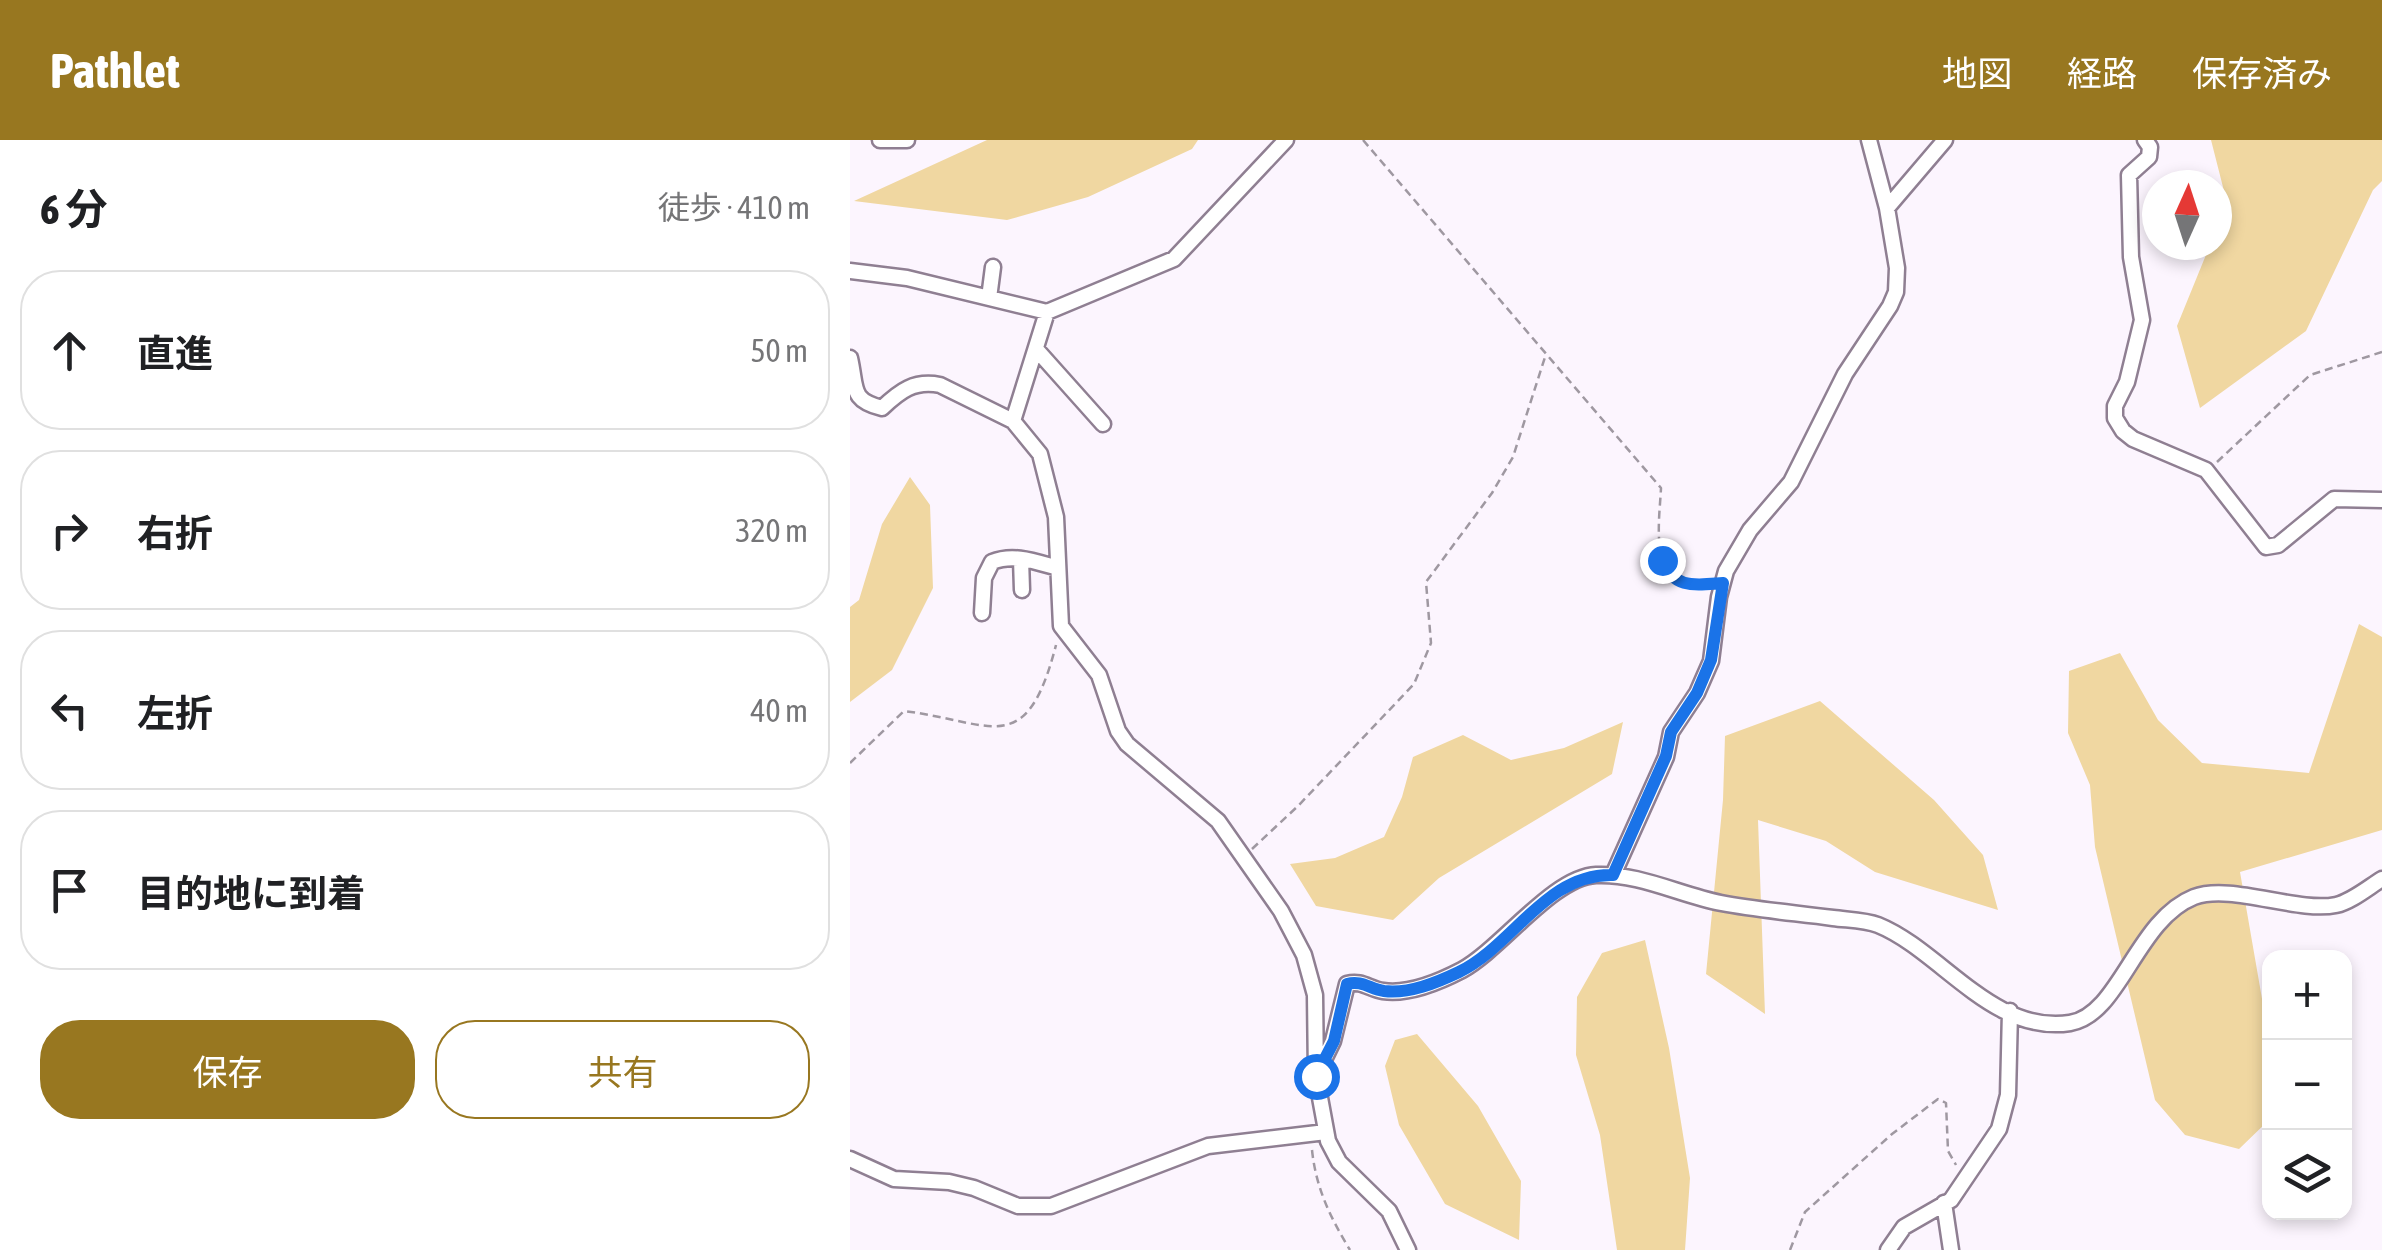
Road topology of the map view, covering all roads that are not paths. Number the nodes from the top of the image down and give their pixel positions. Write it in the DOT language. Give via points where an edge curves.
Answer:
graph roads {
  1 [pos="880,140"];
  2 [pos="907,140"];
  3 [pos="1286,140"];
  4 [pos="1869,140"];
  5 [pos="1944,140"];
  6 [pos="2146,140"];
  7 [pos="1887,208"];
  8 [pos="993,266"];
  9 [pos="852,275"];
  10 [pos="989,298"];
  11 [pos="1047,312"];
  12 [pos="1036,350"];
  13 [pos="850,358"];
  14 [pos="1014,421"];
  15 [pos="1102,424"];
  16 [pos="2382,500"];
  17 [pos="1022,559"];
  18 [pos="1058,568"];
  19 [pos="1022,590"];
  20 [pos="982,613"];
  21 [pos="1613,875"];
  22 [pos="2382,879"];
  23 [pos="2010,1012"];
  24 [pos="1316,1076"];
  25 [pos="1318,1134"];
  26 [pos="850,1159"];
  27 [pos="1944,1203"];
  28 [pos="1408,1250"];
  29 [pos="1888,1250"];
  30 [pos="1951,1250"];
  1 -- 2 [label="street"];
  3 -- 11 [label="street" via="1174,258"];
  4 -- 7 [label="street"];
  5 -- 7 [label="street"];
  6 -- 16 [label="street" via="2151,152 2129,176 2130,257 2142,320 2115,406 2123,431 2206,470 2266,546 2278,545 2334,499"];
  7 -- 21 [label="street" via="1896,292 1791,482 1726,571 1711,660 1671,732"];
  8 -- 10 [label="street"];
  9 -- 10 [label="street" via="907,278"];
  10 -- 11 [label="street"];
  11 -- 12 [label="street"];
  12 -- 14 [label="street"];
  12 -- 15 [label="street"];
  13 -- 14 [label="street" via="862,403 882,408 904,388 928,382"];
  14 -- 18 [label="street" via="1040,454 1056,517"];
  17 -- 18 [label="street"];
  17 -- 19 [label="street"];
  17 -- 20 [label="street" via="992,562"];
  18 -- 24 [label="street" via="1061,626 1099,674 1118,731 1218,821 1304,955 1315,996"];
  21 -- 23 [label="street" via="1720,902 1874,923"];
  21 -- 24 [label="street" via="1580,878 1480,959 1431,984 1402,992 1347,984 1334,1041"];
  22 -- 23 [label="street" via="2339,905 2196,896 2169,910 2099,1006 2073,1023"];
  23 -- 27 [label="street" via="2003,1118"];
  24 -- 25 [label="street"];
  25 -- 26 [label="street" via="1208,1146 1051,1206 1018,1206 949,1182 894,1179"];
  25 -- 28 [label="street" via="1388,1212"];
  27 -- 29 [label="street" via="1904,1227"];
  27 -- 30 [label="street"];
}
